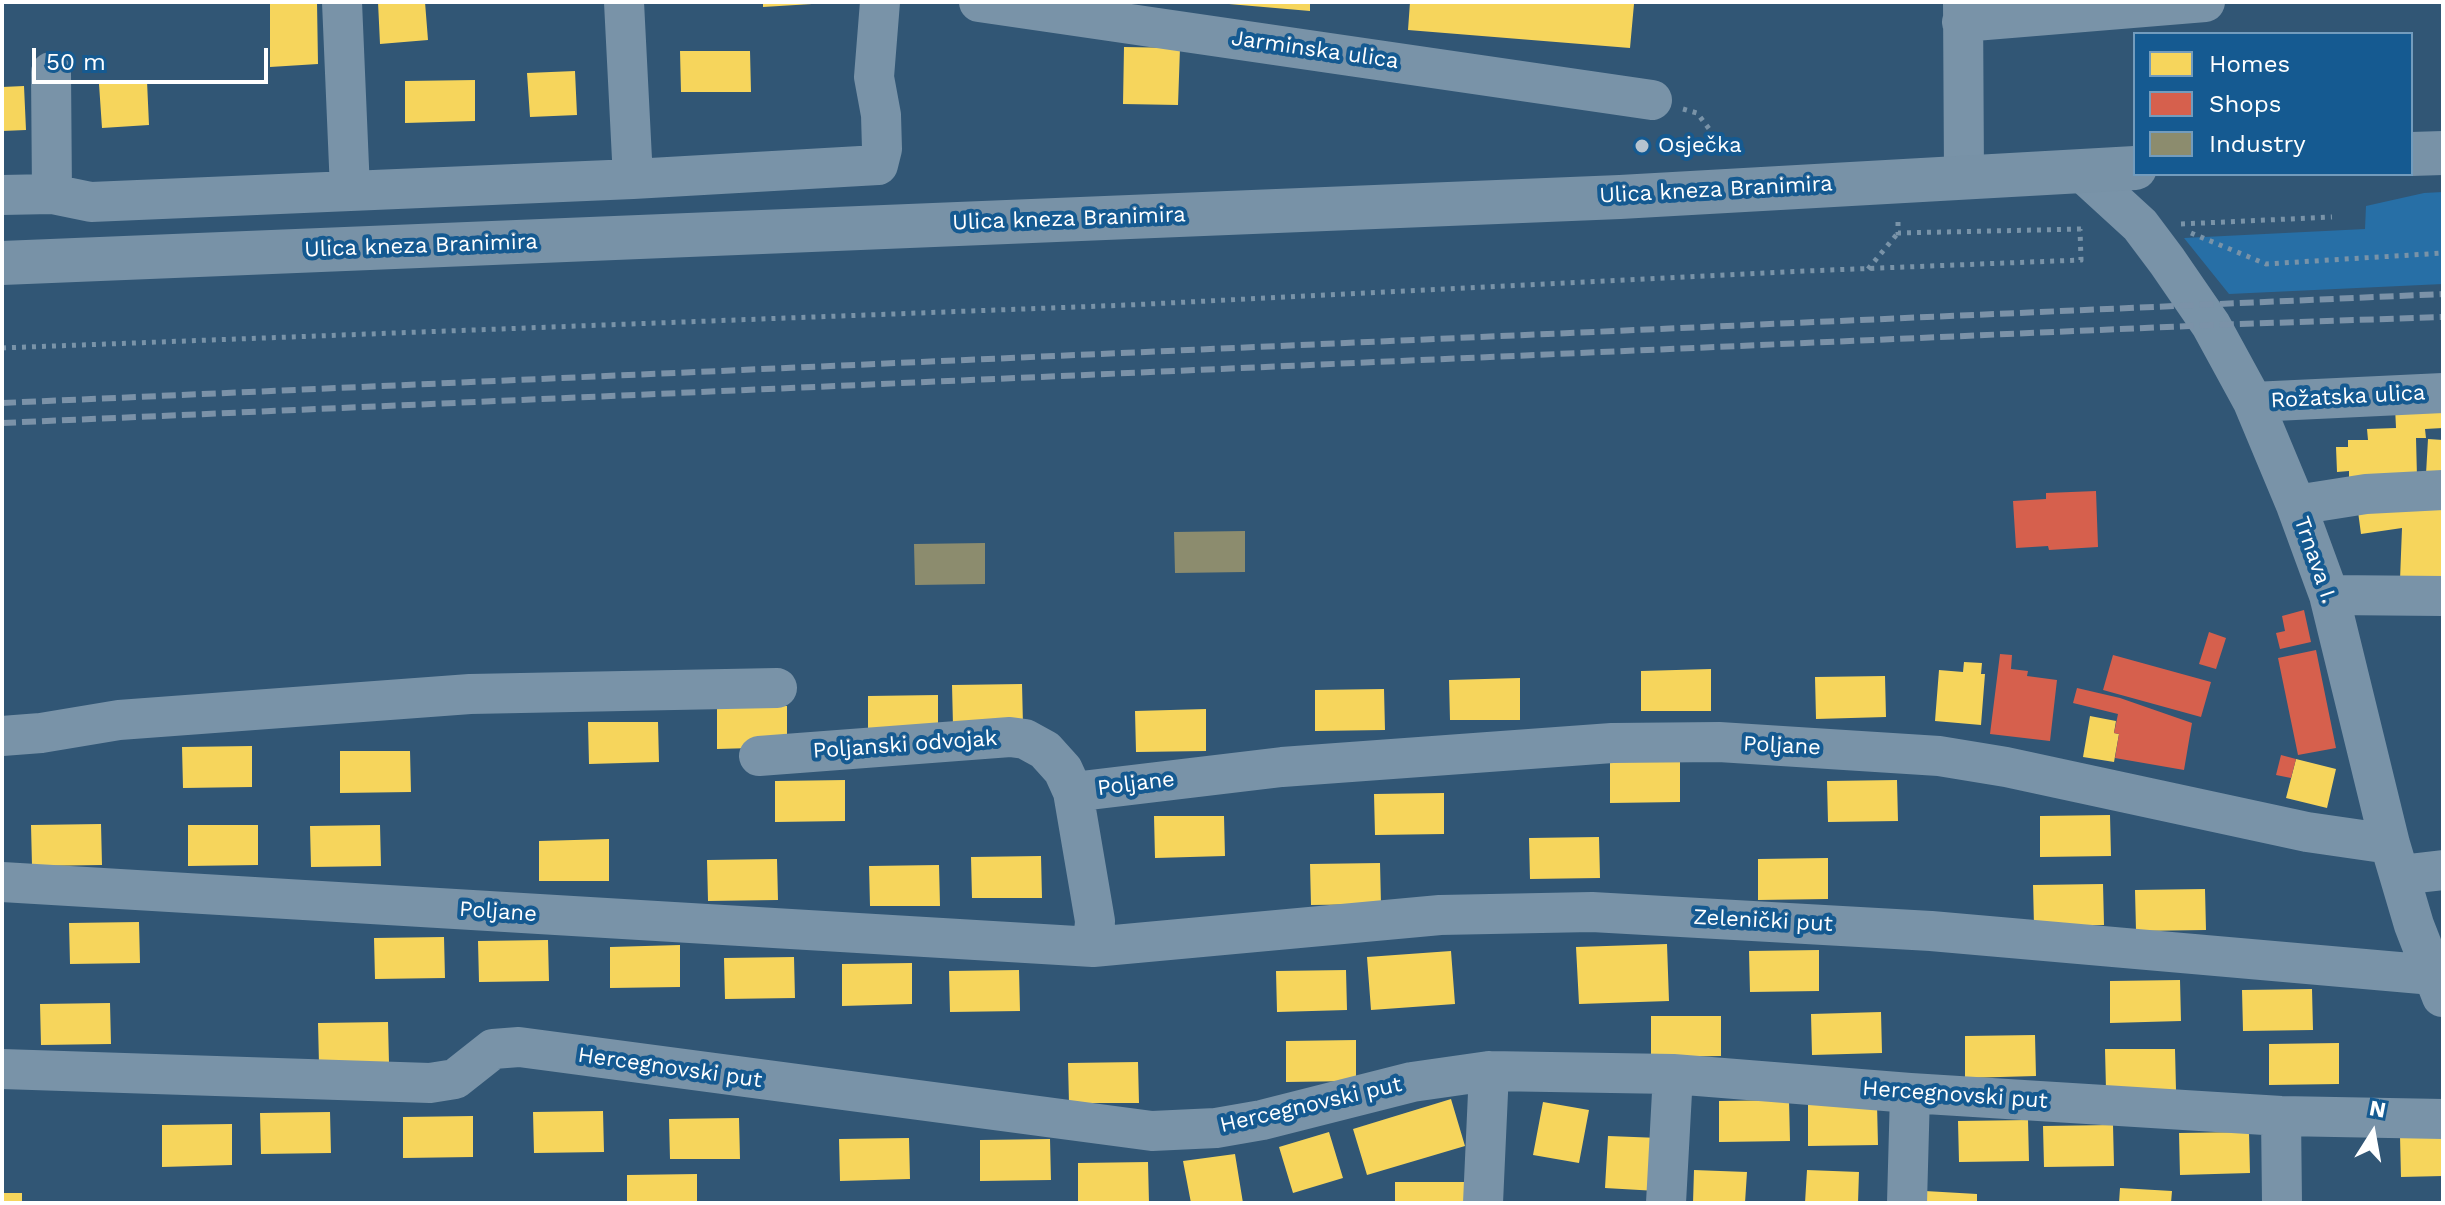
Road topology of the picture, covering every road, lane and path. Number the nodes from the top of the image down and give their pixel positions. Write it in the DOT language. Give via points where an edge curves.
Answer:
graph roads {
  1 [pos="342,2"];
  2 [pos="624,2"];
  3 [pos="880,2"];
  4 [pos="979,2"];
  5 [pos="2205,2"];
  6 [pos="1963,12"];
  7 [pos="51,72"];
  8 [pos="1652,100"];
  9 [pos="2443,153"];
  10 [pos="2413,154"];
  11 [pos="2133,168"];
  12 [pos="2081,171"];
  13 [pos="1964,176"];
  14 [pos="633,179"];
  15 [pos="350,190"];
  16 [pos="52,194"];
  17 [pos="2,195"];
  18 [pos="2332,217"];
  19 [pos="1898,222"];
  20 [pos="2091,228"];
  21 [pos="2080,229"];
  22 [pos="1898,233"];
  23 [pos="2443,253"];
  24 [pos="2,263"];
  25 [pos="1868,269"];
  26 [pos="2,348"];
  27 [pos="2443,393"];
  28 [pos="2253,402"];
  29 [pos="2443,490"];
  30 [pos="2296,505"];
  31 [pos="2329,595"];
  32 [pos="2443,596"];
  33 [pos="777,688"];
  34 [pos="2,736"];
  35 [pos="759,756"];
  36 [pos="1073,792"];
  37 [pos="2395,859"];
  38 [pos="2443,870"];
  39 [pos="2,882"];
  40 [pos="1093,947"];
  41 [pos="2438,988"];
  42 [pos="2,1069"];
  43 [pos="1489,1071"];
  44 [pos="1673,1074"];
  45 [pos="1910,1093"];
  46 [pos="2281,1116"];
  47 [pos="2443,1119"];
  48 [pos="1483,1203"];
  49 [pos="1666,1203"];
  50 [pos="1907,1203"];
  51 [pos="2282,1203"];
  1 -- 15 [label="street"];
  2 -- 14 [label="street"];
  3 -- 14 [label="street" via="874,77 881,115 878,165"];
  4 -- 8 [label="street, Jarminska ulica"];
  5 -- 6 [label="street"];
  6 -- 13 [label="street"];
  7 -- 16 [label="street"];
  9 -- 10 [label="main road"];
  11 -- 12 [label="main road, Ulica kneza Branimira"];
  12 -- 13 [label="main road, Ulica kneza Branimira"];
  12 -- 28 [label="street, Trnava I." via="2140,225 2167,261 2211,325"];
  13 -- 24 [label="main road, Ulica kneza Branimira" via="1590,198"];
  14 -- 15 [label="street"];
  15 -- 16 [label="street" via="91,202"];
  16 -- 17 [label="street"];
  18 -- 23 [label="path" via="2171,224 2266,264"];
  19 -- 22 [label="path"];
  20 -- 21 [label="path"];
  21 -- 22 [label="path"];
  21 -- 25 [label="path" via="2081,260"];
  22 -- 25 [label="path"];
  25 -- 26 [label="path" via="1128,305"];
  27 -- 28 [label="street, Rožatska ulica"];
  28 -- 30 [label="street, Trnava I."];
  29 -- 30 [label="street"];
  30 -- 31 [label="street, Trnava I."];
  31 -- 32 [label="street"];
  31 -- 37 [label="street, Trnava I."];
  33 -- 34 [label="street" via="470,694 119,720"];
  35 -- 36 [label="street, Poljanski odvojak" via="1010,737 1045,750"];
  36 -- 37 [label="street, Poljane" via="1489,750 1719,742 1939,756 2006,767 2356,841"];
  36 -- 40 [label="street, Poljane" via="1095,921"];
  37 -- 38 [label="street, Poljane"];
  37 -- 41 [label="street, Trnava I."];
  39 -- 40 [label="street, Poljane"];
  40 -- 41 [label="street, Zelenički put" via="1440,915 1592,912 1931,931"];
  42 -- 43 [label="street, Hercegnovski put" via="430,1083 455,1079 493,1049 519,1047 1152,1131 1262,1120 1412,1082"];
  43 -- 44 [label="street, Hercegnovski put"];
  43 -- 48 [label="street"];
  44 -- 45 [label="street, Hercegnovski put"];
  44 -- 49 [label="street"];
  45 -- 46 [label="street, Hercegnovski put"];
  45 -- 50 [label="street"];
  46 -- 47 [label="street, Hercegnovski put"];
  46 -- 51 [label="street"];
}
